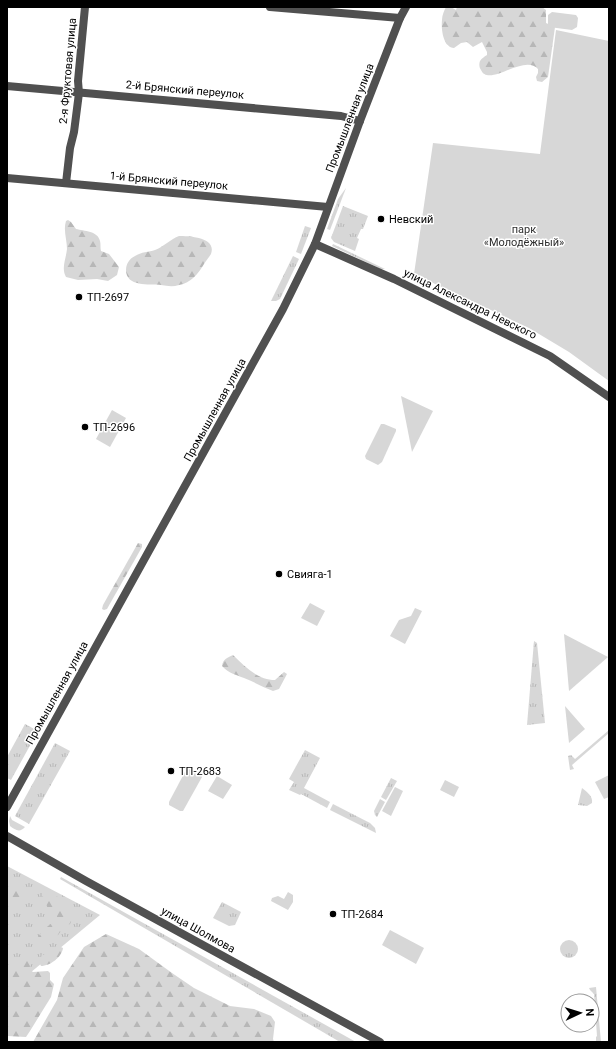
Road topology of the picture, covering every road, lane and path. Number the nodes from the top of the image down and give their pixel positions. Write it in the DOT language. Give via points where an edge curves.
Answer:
graph roads {
  1 [pos="85,7"];
  2 [pos="270,7"];
  3 [pos="406,7"];
  4 [pos="400,18"];
  5 [pos="7,86"];
  6 [pos="79,93"];
  7 [pos="360,121"];
  8 [pos="7,178"];
  9 [pos="66,183"];
  10 [pos="328,207"];
  11 [pos="314,244"];
  12 [pos="609,397"];
  13 [pos="7,807"];
  14 [pos="7,836"];
  15 [pos="380,1042"];
  1 -- 6 [label="street, 2-я Фруктовая улица"];
  2 -- 4 [label="street"];
  3 -- 4 [label="street, Промышленная улица"];
  4 -- 7 [label="street, Промышленная улица"];
  5 -- 6 [label="street, 2-й Брянский переулок"];
  6 -- 7 [label="street, 2-й Брянский переулок" via="341,116"];
  6 -- 9 [label="street, 2-я Фруктовая улица"];
  7 -- 10 [label="street, Промышленная улица"];
  8 -- 9 [label="street, 1-й Брянский переулок"];
  9 -- 10 [label="street, 1-й Брянский переулок"];
  10 -- 11 [label="street, Промышленная улица"];
  11 -- 12 [label="street, улица Александра Невского" via="394,279 550,356"];
  11 -- 13 [label="street, Промышленная улица" via="284,309"];
  14 -- 15 [label="street, улица Шолмова"];
}
